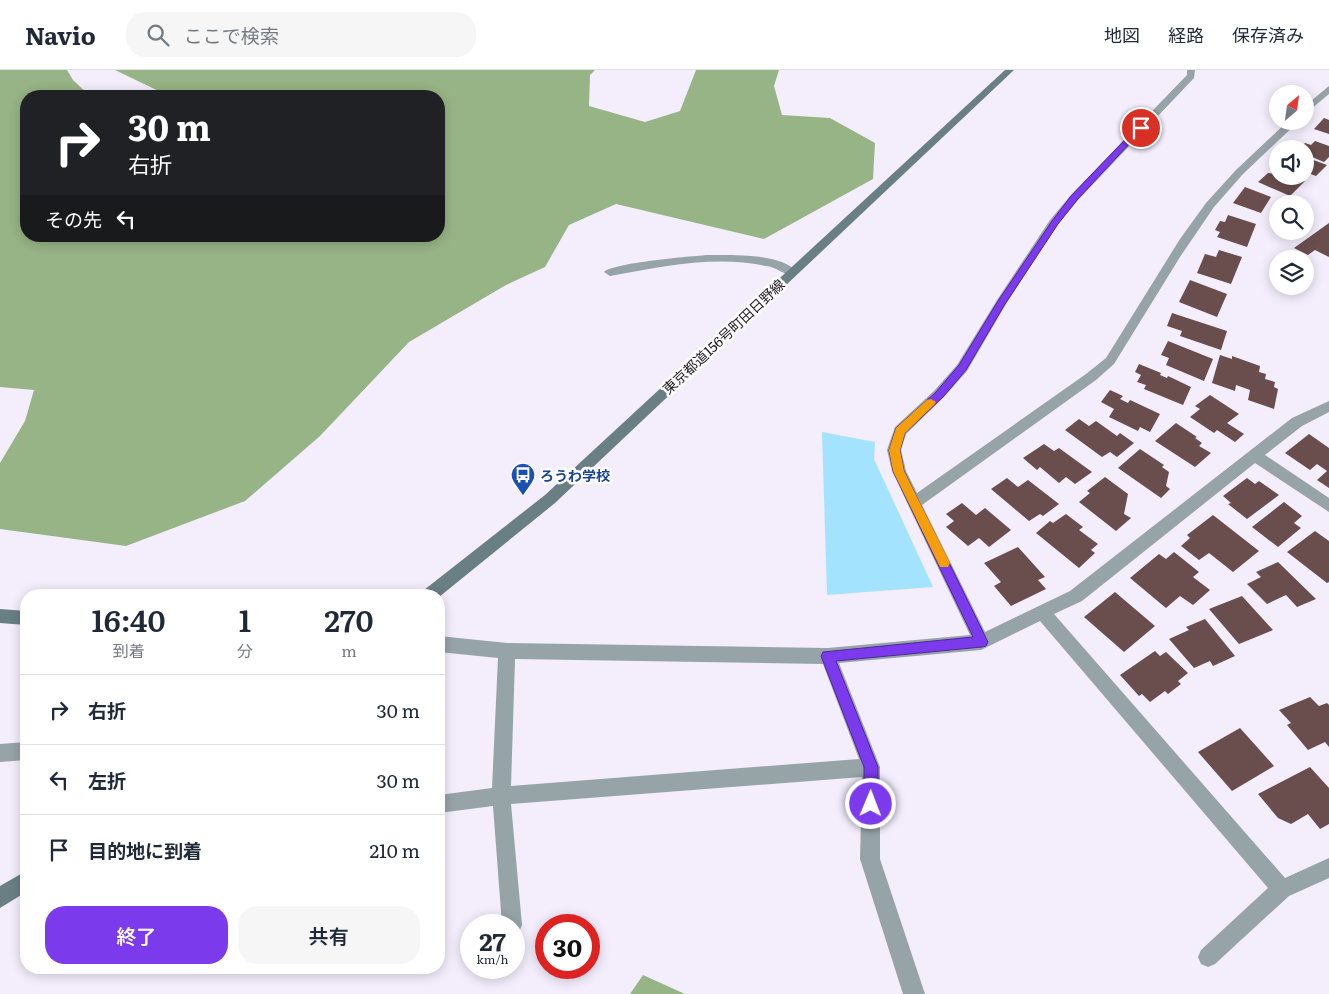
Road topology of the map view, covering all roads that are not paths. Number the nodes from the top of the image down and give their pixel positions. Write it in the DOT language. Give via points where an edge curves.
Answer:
graph roads {
  1 [pos="1010,70"];
  2 [pos="1191,70"];
  3 [pos="1329,89"];
  4 [pos="1314,103"];
  5 [pos="1285,130"];
  6 [pos="610,272"];
  7 [pos="791,272"];
  8 [pos="1329,406"];
  9 [pos="1255,456"];
  10 [pos="915,502"];
  11 [pos="1329,506"];
  12 [pos="438,589"];
  13 [pos="1043,613"];
  14 [pos="0,616"];
  15 [pos="20,618"];
  16 [pos="982,642"];
  17 [pos="445,645"];
  18 [pos="507,651"];
  19 [pos="828,656"];
  20 [pos="20,751"];
  21 [pos="0,753"];
  22 [pos="871,767"];
  23 [pos="501,796"];
  24 [pos="445,803"];
  25 [pos="1329,868"];
  26 [pos="20,885"];
  27 [pos="1282,889"];
  28 [pos="0,898"];
  29 [pos="511,914"];
  30 [pos="1208,957"];
  31 [pos="914,994"];
  1 -- 7 [label="main road, 東京都道156号町田日野線"];
  2 -- 10 [label="street" via="1190,76 1059,216 962,368 900,431 894,450 899,471"];
  3 -- 4 [label="street"];
  5 -- 10 [label="street" via="1210,205 1110,360 1047,409"];
  6 -- 7 [label="street" via="676,262 737,259 768,262"];
  7 -- 12 [label="main road, 東京都道156号町田日野線" via="550,499"];
  8 -- 9 [label="street" via="1297,422"];
  9 -- 11 [label="street"];
  9 -- 13 [label="street" via="1076,596"];
  10 -- 16 [label="street"];
  13 -- 16 [label="street"];
  13 -- 27 [label="street"];
  14 -- 15 [label="main road"];
  16 -- 19 [label="street"];
  17 -- 18 [label="street"];
  18 -- 19 [label="street"];
  18 -- 23 [label="street"];
  19 -- 22 [label="street"];
  20 -- 21 [label="street"];
  22 -- 23 [label="street"];
  22 -- 31 [label="street" via="870,859"];
  23 -- 24 [label="street"];
  23 -- 29 [label="street"];
  25 -- 27 [label="street"];
  26 -- 28 [label="main road"];
  27 -- 30 [label="street"];
}
